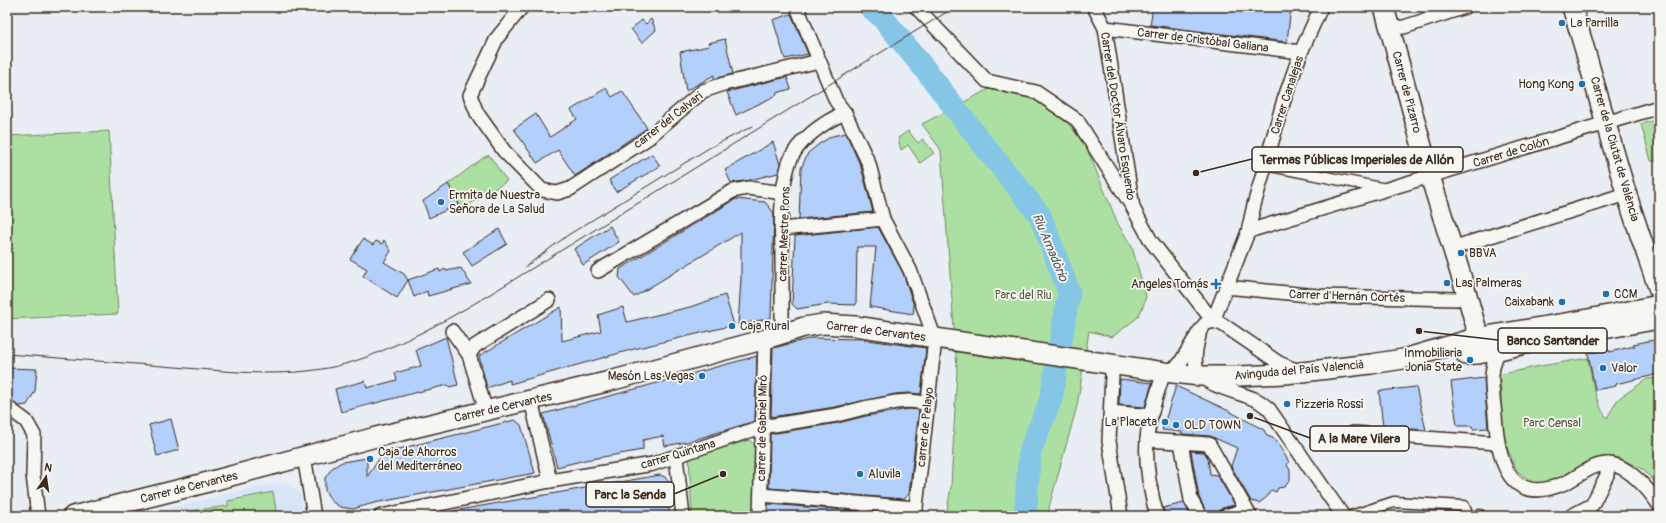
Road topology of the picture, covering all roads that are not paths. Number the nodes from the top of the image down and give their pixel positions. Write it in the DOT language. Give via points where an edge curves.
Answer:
graph roads {
  1 [pos="522,7"];
  2 [pos="797,7"];
  3 [pos="916,7"];
  4 [pos="1094,7"];
  5 [pos="1321,7"];
  6 [pos="1384,7"];
  7 [pos="1465,7"];
  8 [pos="1572,7"];
  9 [pos="1105,28"];
  10 [pos="1390,28"];
  11 [pos="1301,52"];
  12 [pos="819,61"];
  13 [pos="1659,107"];
  14 [pos="845,113"];
  15 [pos="1605,123"];
  16 [pos="1266,165"];
  17 [pos="1430,176"];
  18 [pos="1387,189"];
  19 [pos="783,193"];
  20 [pos="1626,194"];
  21 [pos="1133,208"];
  22 [pos="883,219"];
  23 [pos="782,229"];
  24 [pos="1248,232"];
  25 [pos="1452,248"];
  26 [pos="598,271"];
  27 [pos="1226,287"];
  28 [pos="1659,290"];
  29 [pos="1467,295"];
  30 [pos="549,300"];
  31 [pos="1659,305"];
  32 [pos="1659,319"];
  33 [pos="1207,324"];
  34 [pos="452,331"];
  35 [pos="773,337"];
  36 [pos="935,339"];
  37 [pos="1477,346"];
  38 [pos="1500,350"];
  39 [pos="469,355"];
  40 [pos="1108,365"];
  41 [pos="1492,367"];
  42 [pos="1164,372"];
  43 [pos="1301,372"];
  44 [pos="1200,376"];
  45 [pos="531,400"];
  46 [pos="928,403"];
  47 [pos="7,407"];
  48 [pos="486,411"];
  49 [pos="1111,412"];
  50 [pos="1151,416"];
  51 [pos="761,427"];
  52 [pos="1353,433"];
  53 [pos="1147,440"];
  54 [pos="1180,442"];
  55 [pos="1497,443"];
  56 [pos="304,456"];
  57 [pos="676,457"];
  58 [pos="1608,464"];
  59 [pos="550,481"];
  60 [pos="761,495"];
  61 [pos="1659,505"];
  62 [pos="865,510"];
  63 [pos="916,512"];
  64 [pos="1248,513"];
  65 [pos="38,516"];
  66 [pos="73,516"];
  67 [pos="314,516"];
  68 [pos="381,516"];
  69 [pos="683,516"];
  70 [pos="760,516"];
  71 [pos="1121,516"];
  72 [pos="1157,516"];
  73 [pos="1200,516"];
  74 [pos="1225,516"];
  75 [pos="1343,516"];
  76 [pos="1351,516"];
  77 [pos="1468,516"];
  78 [pos="1571,516"];
  1 -- 12 [label="street, carrer del Calvari" via="498,38 470,95 477,114 504,151 542,190 557,193 570,189 648,138 703,91"];
  2 -- 12 [label="street"];
  3 -- 21 [label="street" via="987,81 1036,92 1077,120"];
  4 -- 9 [label="street, Carrer del Doctor Álvaro Esquerdo"];
  5 -- 11 [label="street, Carrer Canalejas"];
  6 -- 10 [label="main road, Carrer de Pizarro"];
  7 -- 10 [label="street" via="1404,27"];
  8 -- 15 [label="main road, Carrer de la Ciutat de València"];
  9 -- 11 [label="street, Carrer de Cristóbal Galiana"];
  9 -- 21 [label="street, Carrer del Doctor Álvaro Esquerdo"];
  10 -- 17 [label="main road, Carrer de Pizarro"];
  11 -- 16 [label="street, Carrer Canalejas" via="1283,103"];
  12 -- 14 [label="street" via="836,101"];
  13 -- 15 [label="street, Carrer de Colón"];
  14 -- 19 [label="street, carrer Mestre Pons" via="832,118 800,143 789,162"];
  14 -- 22 [label="street" via="869,164"];
  15 -- 17 [label="street, Carrer de Colón"];
  15 -- 20 [label="main road, Carrer de la Ciutat de València"];
  16 -- 18 [label="street"];
  16 -- 24 [label="street, Carrer Canalejas"];
  17 -- 18 [label="street, Carrer de Colón"];
  17 -- 25 [label="main road, Carrer de Pizarro"];
  18 -- 24 [label="street, Carrer de Colón"];
  19 -- 23 [label="street, carrer Mestre Pons"];
  19 -- 26 [label="street" via="748,188 733,191"];
  20 -- 25 [label="street"];
  20 -- 28 [label="main road, Carrer de la Ciutat de València"];
  21 -- 33 [label="street, Carrer del Doctor Álvaro Esquerdo" via="1151,241"];
  22 -- 23 [label="street"];
  22 -- 36 [label="street" via="910,270"];
  23 -- 35 [label="street, carrer Mestre Pons"];
  24 -- 27 [label="street, Carrer Canalejas"];
  25 -- 29 [label="main road, Carrer de Pizarro"];
  27 -- 29 [label="street, Carrer d'Hernán Cortés" via="1318,296 1457,299"];
  27 -- 33 [label="street, Carrer Canalejas"];
  29 -- 37 [label="main road, Carrer de Pizarro" via="1476,327"];
  30 -- 39 [label="street" via="475,346"];
  31 -- 37 [label="main road, Avinguda del País Valencià" via="1583,320"];
  32 -- 38 [label="main road"];
  33 -- 42 [label="street" via="1179,365"];
  33 -- 43 [label="street" via="1226,326 1279,363"];
  33 -- 44 [label="street" via="1198,342 1196,355 1196,366"];
  34 -- 39 [label="street"];
  35 -- 36 [label="main road, Carrer de Cervantes" via="823,324 849,325"];
  35 -- 45 [label="main road, Carrer de Cervantes"];
  35 -- 51 [label="street, carrer de Gabriel Miró"];
  36 -- 40 [label="main road, Avinguda del País Valencià"];
  36 -- 46 [label="street, carrer de Pelayo"];
  37 -- 38 [label="main road"];
  37 -- 41 [label="street"];
  37 -- 43 [label="main road, Avinguda del País Valencià" via="1403,359"];
  38 -- 41 [label="street"];
  39 -- 48 [label="street"];
  40 -- 42 [label="main road, Avinguda del País Valencià"];
  40 -- 49 [label="street"];
  41 -- 55 [label="street"];
  42 -- 44 [label="main road, Avinguda del País Valencià"];
  42 -- 50 [label="street"];
  43 -- 44 [label="main road, Avinguda del País Valencià"];
  44 -- 75 [label="street" via="1218,386 1255,399 1269,409"];
  45 -- 48 [label="main road, Carrer de Cervantes"];
  45 -- 59 [label="street"];
  46 -- 51 [label="street, carrer Quintana" via="896,402 837,415"];
  46 -- 63 [label="street, carrer de Pelayo"];
  47 -- 65 [label="street" via="26,421 34,435 33,475"];
  48 -- 56 [label="main road, Carrer de Cervantes"];
  49 -- 50 [label="street"];
  49 -- 71 [label="street" via="1110,440"];
  50 -- 53 [label="street"];
  51 -- 57 [label="street, carrer Quintana"];
  51 -- 60 [label="street, carrer de Gabriel Miró"];
  52 -- 55 [label="street"];
  53 -- 54 [label="street"];
  53 -- 72 [label="street" via="1148,474"];
  54 -- 64 [label="street" via="1209,444"];
  54 -- 73 [label="street" via="1191,500"];
  55 -- 58 [label="street" via="1504,467 1515,480 1529,490 1544,490 1565,483 1597,466"];
  56 -- 66 [label="main road, Carrer de Cervantes"];
  56 -- 67 [label="street"];
  57 -- 59 [label="street, carrer Quintana" via="653,464"];
  57 -- 69 [label="street, carrer Quintana"];
  58 -- 61 [label="street" via="1615,465 1633,476 1650,491"];
  58 -- 78 [label="street" via="1606,475 1592,505"];
  59 -- 68 [label="street, carrer Quintana"];
  60 -- 62 [label="street"];
  60 -- 70 [label="street, carrer de Gabriel Miró"];
  62 -- 63 [label="street"];
  64 -- 74 [label="street"];
  76 -- 77 [label="street" via="1394,502 1464,506"];
}
